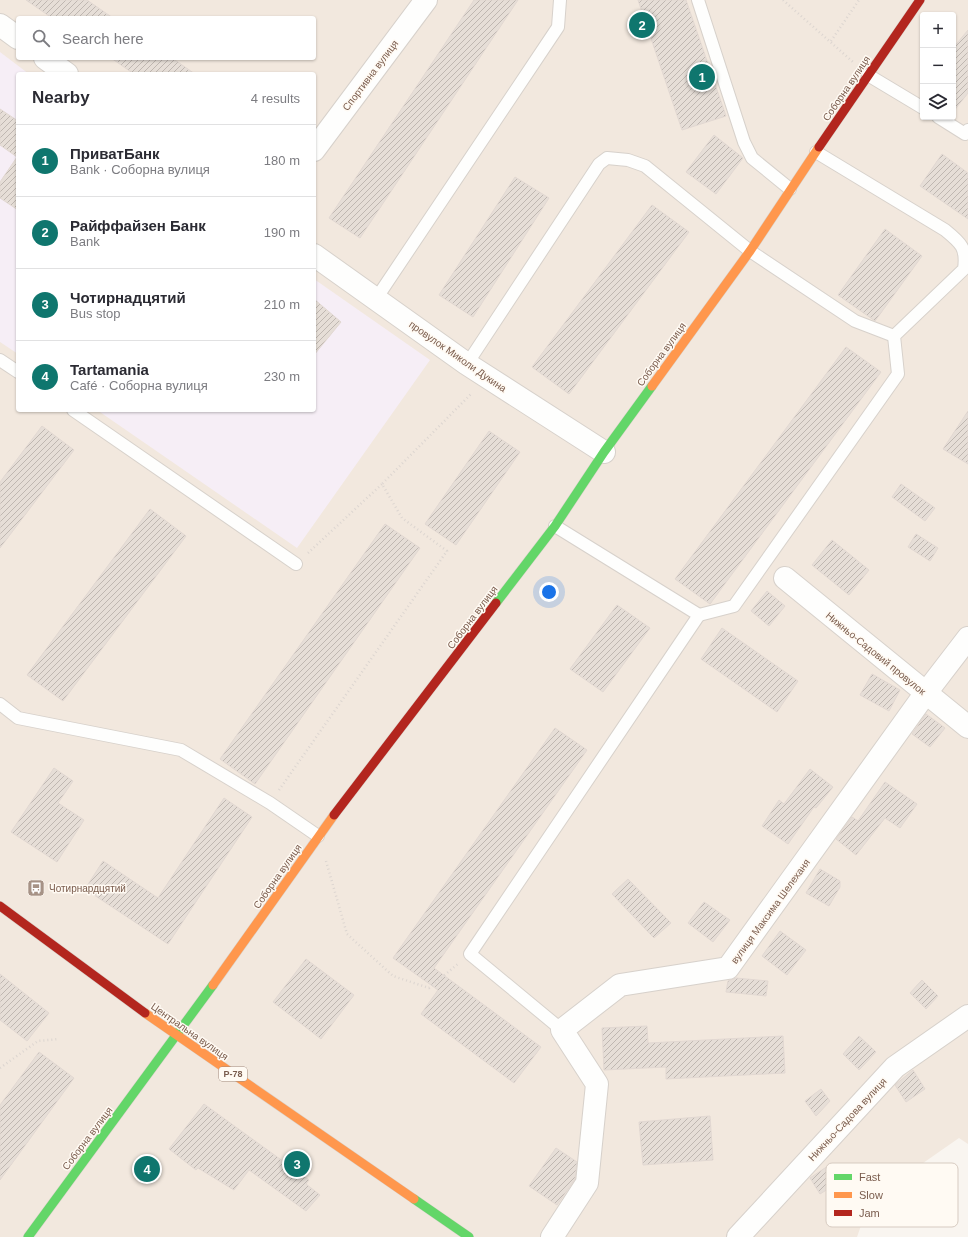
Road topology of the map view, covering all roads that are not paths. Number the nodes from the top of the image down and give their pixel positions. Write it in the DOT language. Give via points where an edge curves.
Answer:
graph roads {
  1 [pos="426,0"];
  2 [pos="560,0"];
  3 [pos="698,0"];
  4 [pos="920,0"];
  5 [pos="0,25"];
  6 [pos="16,37"];
  7 [pos="48,60"];
  8 [pos="64,72"];
  9 [pos="868,75"];
  10 [pos="920,106"];
  11 [pos="943,120"];
  12 [pos="968,130"];
  13 [pos="316,147"];
  14 [pos="816,152"];
  15 [pos="790,189"];
  16 [pos="750,251"];
  17 [pos="316,256"];
  18 [pos="376,299"];
  19 [pos="894,336"];
  20 [pos="0,360"];
  21 [pos="467,364"];
  22 [pos="16,371"];
  23 [pos="76,412"];
  24 [pos="604,452"];
  25 [pos="555,526"];
  26 [pos="296,564"];
  27 [pos="785,578"];
  28 [pos="699,615"];
  29 [pos="968,638"];
  30 [pos="925,694"];
  31 [pos="0,704"];
  32 [pos="968,727"];
  33 [pos="318,836"];
  34 [pos="0,906"];
  35 [pos="968,1016"];
  36 [pos="562,1030"];
  37 [pos="177,1036"];
  38 [pos="28,1237"];
  39 [pos="469,1237"];
  40 [pos="552,1237"];
  41 [pos="738,1237"];
  1 -- 13 [label="street, Спортивна вулиця"];
  2 -- 18 [label="lane" via="558,28"];
  3 -- 15 [label="lane" via="744,142 752,158"];
  4 -- 9 [label="street, Соборна вулиця"];
  5 -- 6 [label="street"];
  7 -- 8 [label="street"];
  9 -- 10 [label="lane"];
  9 -- 14 [label="street, Соборна вулиця"];
  11 -- 12 [label="lane" via="965,134"];
  14 -- 15 [label="street, Соборна вулиця"];
  14 -- 19 [label="lane" via="945,230 962,246 966,256 964,269"];
  15 -- 16 [label="street, Соборна вулиця"];
  16 -- 19 [label="lane" via="855,321"];
  16 -- 21 [label="lane" via="645,166 628,160 607,158 599,164"];
  16 -- 24 [label="street, Соборна вулиця"];
  17 -- 18 [label="street, провулок Миколи Дукина"];
  18 -- 21 [label="street, провулок Миколи Дукина"];
  19 -- 28 [label="lane" via="898,374 734,606"];
  20 -- 22 [label="lane"];
  21 -- 24 [label="street, провулок Миколи Дукина"];
  23 -- 26 [label="lane"];
  24 -- 25 [label="street, Соборна вулиця"];
  25 -- 28 [label="lane"];
  25 -- 33 [label="street, Соборна вулиця"];
  27 -- 30 [label="street, Нижньо-Садовий провулок"];
  28 -- 36 [label="lane" via="470,954"];
  29 -- 30 [label="street, вулиця Максима Шелеханя"];
  30 -- 32 [label="street, Нижньо-Садовий провулок"];
  30 -- 36 [label="street, вулиця Максима Шелеханя" via="728,968 620,985"];
  31 -- 33 [label="lane" via="18,718 181,750 270,803"];
  33 -- 37 [label="street, Соборна вулиця"];
  34 -- 37 [label="street, Центральна вулиця / Р-78"];
  35 -- 41 [label="street, Нижньо-Садова вулиця" via="896,1067"];
  36 -- 40 [label="street" via="597,1084 587,1183"];
  37 -- 38 [label="street, Соборна вулиця"];
  37 -- 39 [label="street, Центральна вулиця / Р-78"];
}
